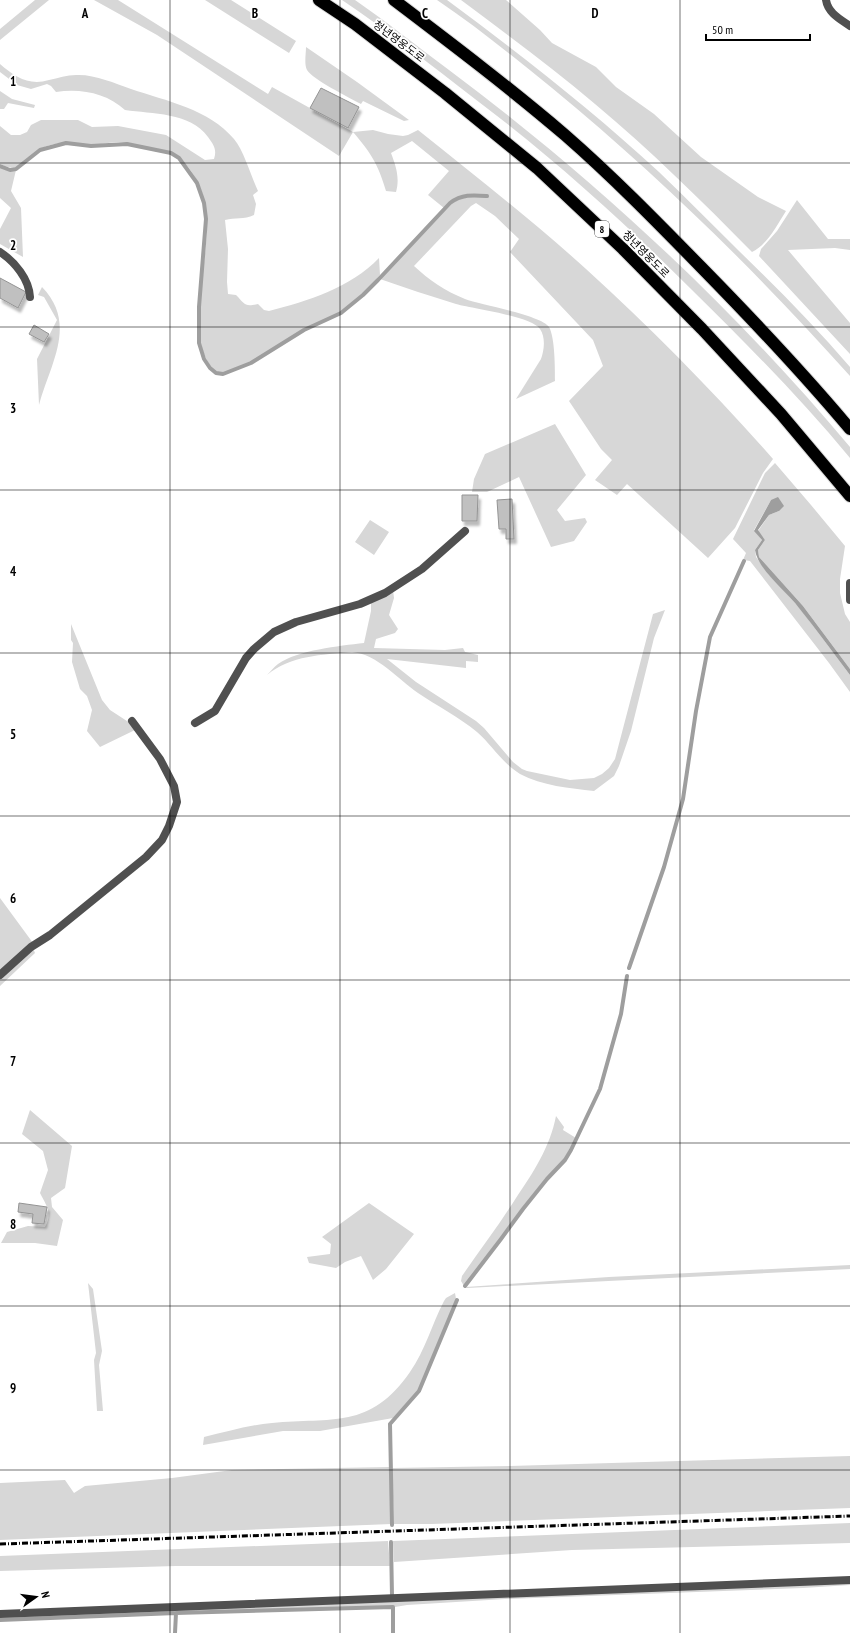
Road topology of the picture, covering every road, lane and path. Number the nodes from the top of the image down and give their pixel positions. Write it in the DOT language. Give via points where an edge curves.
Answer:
graph roads {
  1 [pos="320,0"];
  2 [pos="394,0"];
  3 [pos="826,0"];
  4 [pos="850,26"];
  5 [pos="0,252"];
  6 [pos="30,297"];
  7 [pos="850,429"];
  8 [pos="850,496"];
  9 [pos="465,531"];
  10 [pos="850,583"];
  11 [pos="850,600"];
  12 [pos="132,721"];
  13 [pos="195,723"];
  14 [pos="0,974"];
  15 [pos="850,1580"];
  16 [pos="0,1614"];
  1 -- 8 [label="highway, 청년영웅도로 / 8" via="445,93 549,179 624,249 781,414"];
  2 -- 7 [label="highway" via="472,59 565,136 654,218 808,380"];
  3 -- 4 [label="street" via="831,12"];
  5 -- 6 [label="street" via="25,279"];
  9 -- 13 [label="street" via="422,569 384,593 360,604 296,622 274,632 246,658 215,711"];
  10 -- 11 [label="street"];
  12 -- 14 [label="street" via="160,759 174,786 177,802 162,840 146,857"];
  15 -- 16 [label="street"];
}
